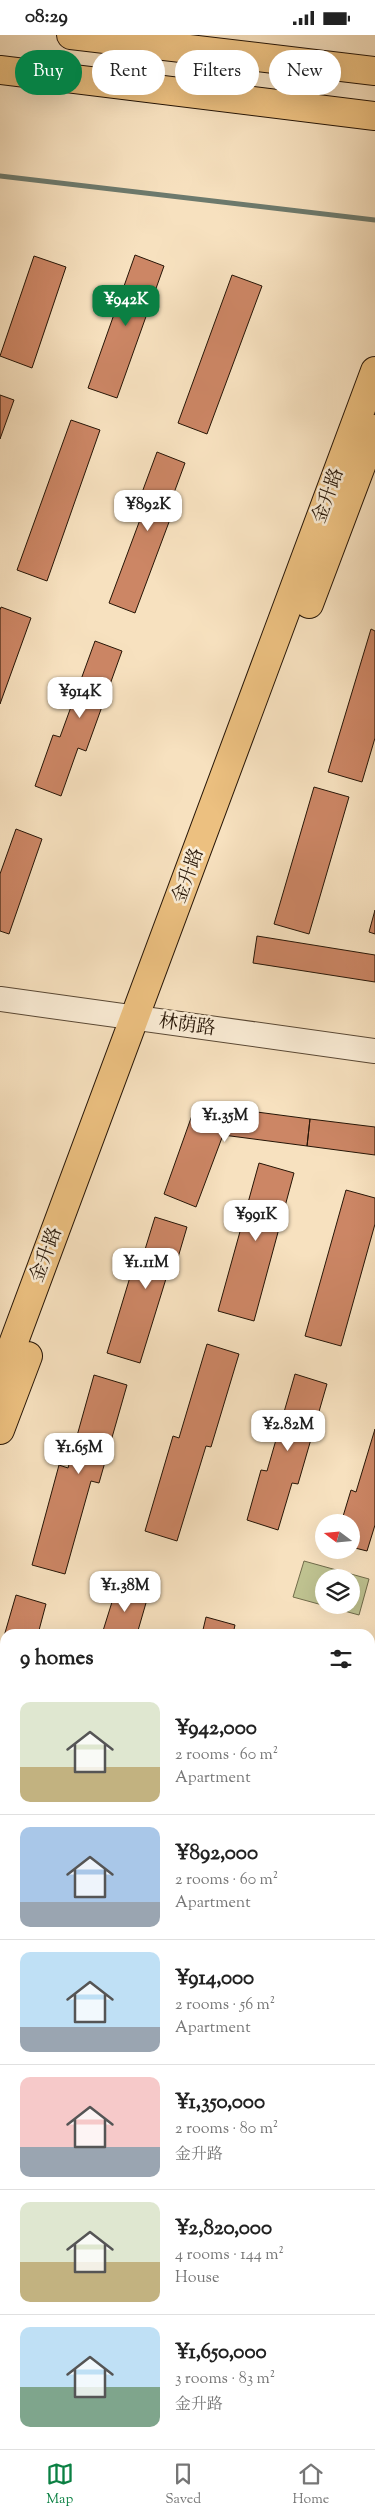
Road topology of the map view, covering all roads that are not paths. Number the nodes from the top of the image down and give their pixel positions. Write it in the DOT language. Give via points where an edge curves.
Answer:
graph roads {
  1 [pos="71,35"];
  2 [pos="0,70"];
  3 [pos="375,71"];
  4 [pos="375,116"];
  5 [pos="375,371"];
  6 [pos="375,429"];
  7 [pos="0,999"];
  8 [pos="144,1020"];
  9 [pos="375,1051"];
  10 [pos="0,1379"];
  11 [pos="0,1430"];
  1 -- 3 [label="main road"];
  2 -- 4 [label="main road"];
  5 -- 8 [label="main road, 金升路"];
  6 -- 8 [label="main road, 金升路"];
  7 -- 8 [label="street, 林荫路"];
  8 -- 9 [label="street, 林荫路"];
  8 -- 10 [label="main road, 金升路"];
  8 -- 11 [label="main road, 金升路"];
}
